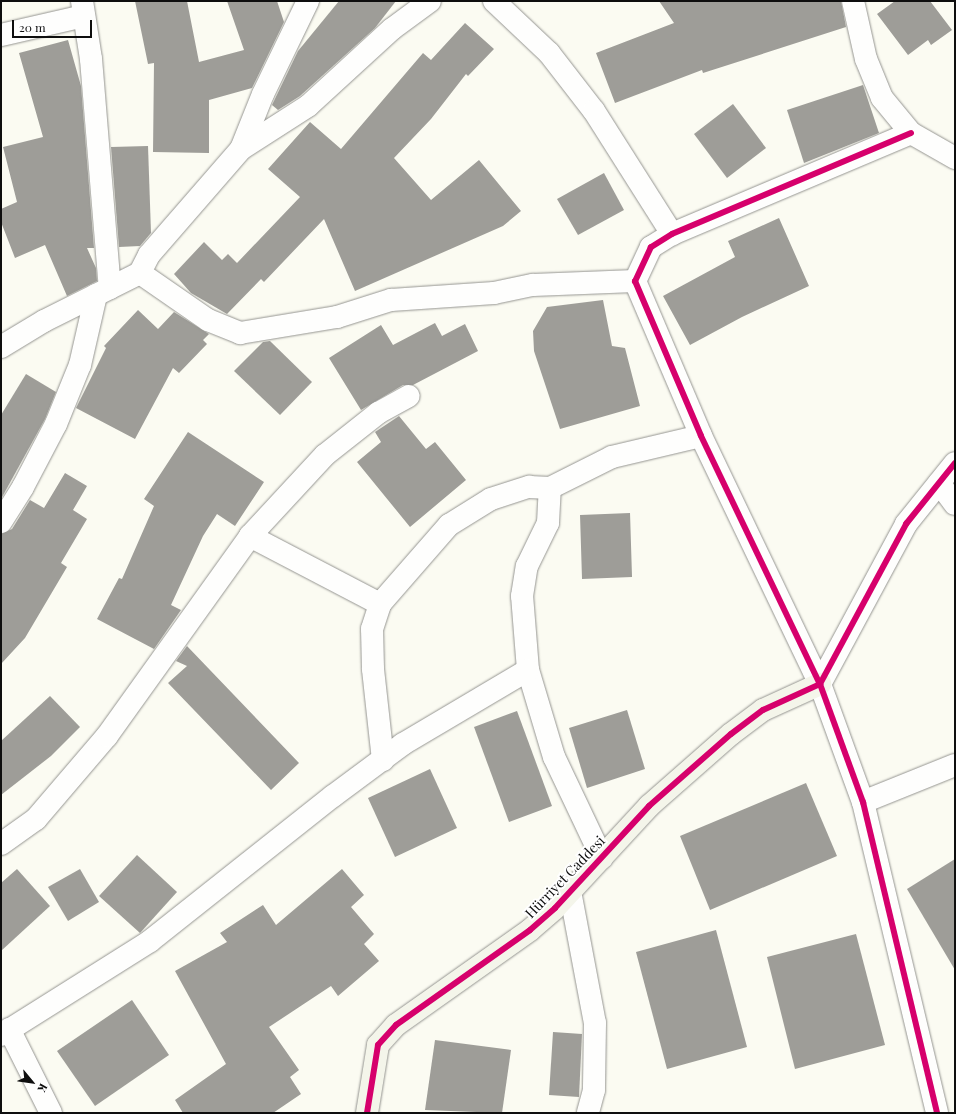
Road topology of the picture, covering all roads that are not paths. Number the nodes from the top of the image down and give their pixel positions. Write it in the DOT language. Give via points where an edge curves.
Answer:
graph roads {
  1 [pos="308,1"];
  2 [pos="430,1"];
  3 [pos="494,1"];
  4 [pos="853,1"];
  5 [pos="83,9"];
  6 [pos="1,35"];
  7 [pos="911,133"];
  8 [pos="241,149"];
  9 [pos="955,158"];
  10 [pos="672,234"];
  11 [pos="140,273"];
  12 [pos="635,282"];
  13 [pos="103,292"];
  14 [pos="3,341"];
  15 [pos="410,396"];
  16 [pos="701,436"];
  17 [pos="955,463"];
  18 [pos="939,483"];
  19 [pos="550,488"];
  20 [pos="955,504"];
  21 [pos="1,522"];
  22 [pos="250,536"];
  23 [pos="380,604"];
  24 [pos="528,670"];
  25 [pos="820,684"];
  26 [pos="383,760"];
  27 [pos="955,765"];
  28 [pos="863,802"];
  29 [pos="1,844"];
  30 [pos="602,858"];
  31 [pos="570,891"];
  32 [pos="5,1032"];
  33 [pos="51,1113"];
  34 [pos="367,1113"];
  35 [pos="588,1113"];
  36 [pos="937,1113"];
  1 -- 8 [label="street" via="262,94"];
  2 -- 8 [label="street" via="392,29 308,106"];
  3 -- 10 [label="street" via="549,53 594,110"];
  4 -- 7 [label="street" via="866,59 882,98"];
  5 -- 6 [label="street"];
  5 -- 13 [label="street" via="91,59"];
  7 -- 9 [label="street"];
  7 -- 10 [label="street"];
  8 -- 11 [label="street" via="149,255"];
  10 -- 12 [label="street" via="651,247"];
  11 -- 12 [label="street" via="208,320 240,333 337,317 392,300 494,293 533,285"];
  11 -- 13 [label="street"];
  12 -- 16 [label="street"];
  13 -- 14 [label="street"];
  13 -- 21 [label="street" via="80,365 56,424 24,487"];
  15 -- 22 [label="street" via="378,413 325,455"];
  16 -- 19 [label="street" via="612,457"];
  16 -- 25 [label="street"];
  17 -- 18 [label="street"];
  18 -- 20 [label="street"];
  18 -- 25 [label="street" via="906,524"];
  19 -- 23 [label="street" via="529,487 491,499 449,525"];
  19 -- 24 [label="street" via="548,523 527,566 522,596"];
  22 -- 23 [label="street"];
  22 -- 29 [label="street" via="107,736 36,819"];
  23 -- 26 [label="street" via="372,629 373,669"];
  24 -- 26 [label="street"];
  24 -- 30 [label="street" via="554,757"];
  25 -- 28 [label="street"];
  25 -- 30 [label="street, Hürriyet Caddesi" via="763,710 731,734 649,806"];
  26 -- 32 [label="street" via="150,942"];
  27 -- 28 [label="street"];
  28 -- 36 [label="street"];
  30 -- 31 [label="street, Hürriyet Caddesi"];
  31 -- 34 [label="street, Hürriyet Caddesi" via="530,930 396,1025 378,1045"];
  31 -- 35 [label="street" via="595,1023 594,1090"];
  32 -- 33 [label="street"];
}
